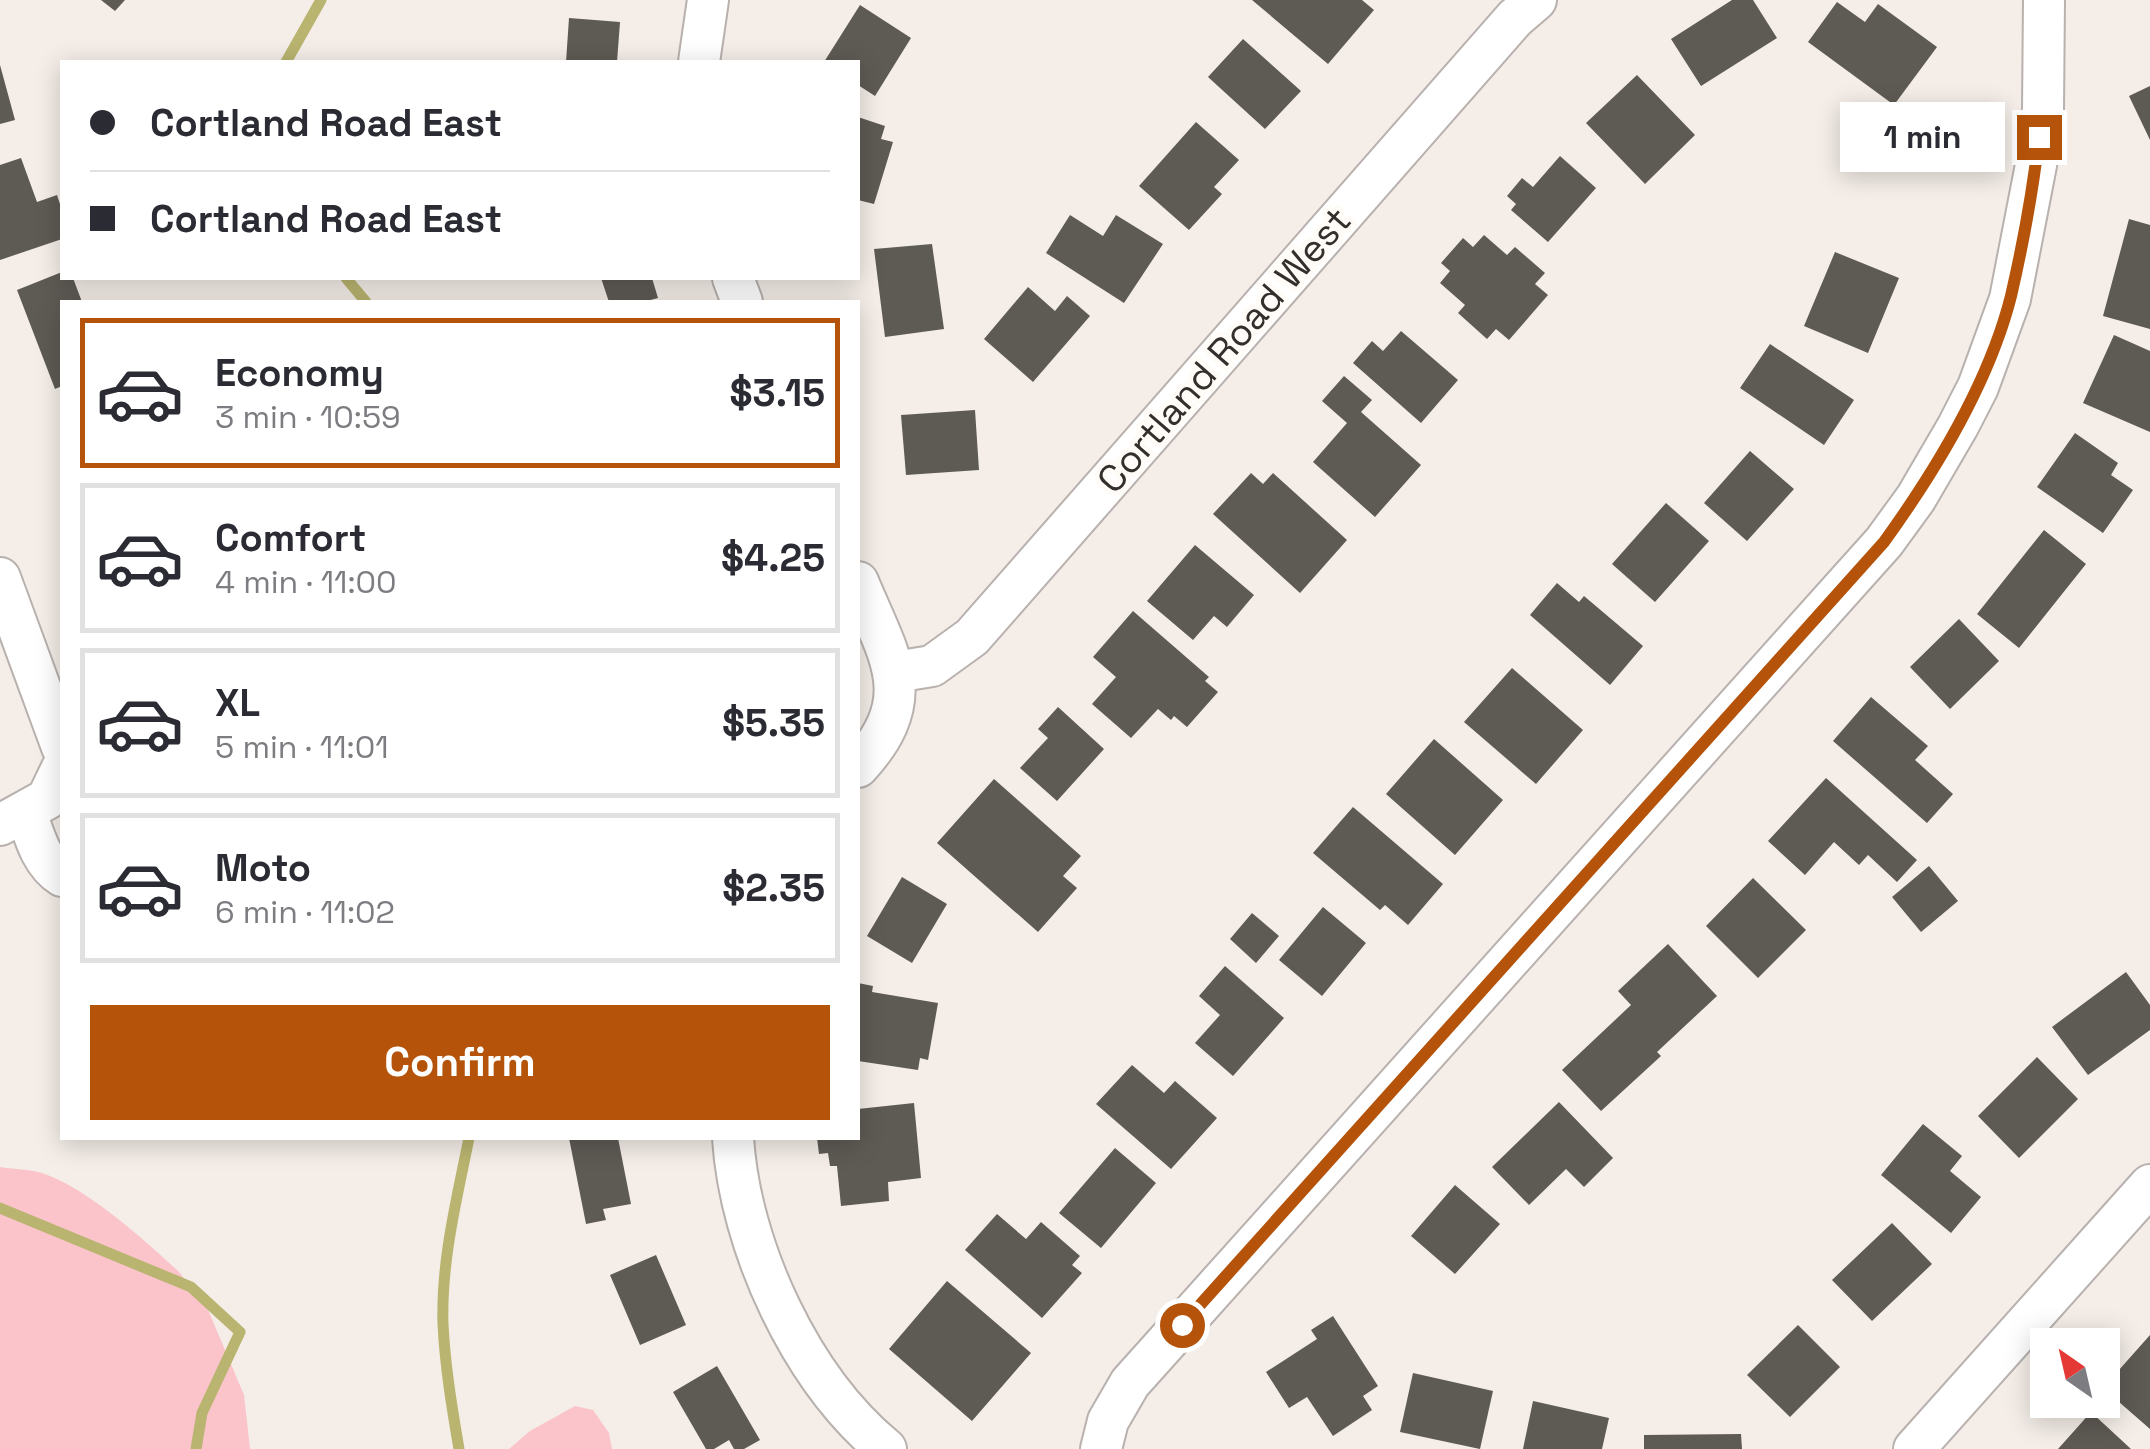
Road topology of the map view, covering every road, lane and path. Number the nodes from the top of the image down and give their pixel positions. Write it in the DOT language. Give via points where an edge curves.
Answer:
graph roads {
  1 [pos="708,0"];
  2 [pos="1536,0"];
  3 [pos="2044,0"];
  4 [pos="700,60"];
  5 [pos="0,578"];
  6 [pos="860,587"];
  7 [pos="895,672"];
  8 [pos="60,743"];
  9 [pos="860,765"];
  10 [pos="34,801"];
  11 [pos="60,875"];
  12 [pos="732,1140"];
  13 [pos="2150,1185"];
  14 [pos="886,1449"];
  15 [pos="1101,1449"];
  16 [pos="1914,1449"];
  1 -- 4 [label="street"];
  2 -- 7 [label="street, Cortland Road West" via="972,637 932,666"];
  3 -- 15 [label="street" via="2036,165 2010,299 1978,386 1916,498 1884,542 1130,1383"];
  5 -- 8 [label="street"];
  6 -- 7 [label="street"];
  7 -- 9 [label="street" via="896,704"];
  10 -- 11 [label="street" via="38,847"];
  12 -- 14 [label="street" via="754,1244 786,1316 818,1376"];
  13 -- 16 [label="street"];
}
